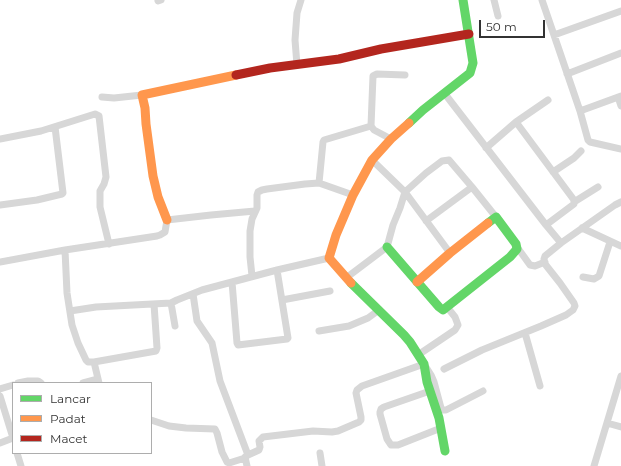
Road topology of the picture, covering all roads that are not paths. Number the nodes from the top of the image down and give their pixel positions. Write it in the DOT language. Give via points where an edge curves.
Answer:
graph roads {
  1 [pos="301,0"];
  2 [pos="463,0"];
  3 [pos="494,0"];
  4 [pos="542,0"];
  5 [pos="621,11"];
  6 [pos="498,16"];
  7 [pos="469,34"];
  8 [pos="554,35"];
  9 [pos="621,53"];
  10 [pos="297,65"];
  11 [pos="567,74"];
  12 [pos="405,75"];
  13 [pos="445,94"];
  14 [pos="142,95"];
  15 [pos="102,97"];
  16 [pos="620,97"];
  17 [pos="548,100"];
  18 [pos="621,106"];
  19 [pos="580,111"];
  20 [pos="516,122"];
  21 [pos="371,126"];
  22 [pos="55,127"];
  23 [pos="391,138"];
  24 [pos="0,139"];
  25 [pos="486,148"];
  26 [pos="621,148"];
  27 [pos="581,151"];
  28 [pos="372,160"];
  29 [pos="553,172"];
  30 [pos="319,183"];
  31 [pos="472,187"];
  32 [pos="598,187"];
  33 [pos="405,192"];
  34 [pos="353,195"];
  35 [pos="574,202"];
  36 [pos="621,202"];
  37 [pos="0,205"];
  38 [pos="255,211"];
  39 [pos="496,217"];
  40 [pos="166,220"];
  41 [pos="426,221"];
  42 [pos="546,225"];
  43 [pos="582,228"];
  44 [pos="610,242"];
  45 [pos="561,243"];
  46 [pos="109,244"];
  47 [pos="621,246"];
  48 [pos="387,247"];
  49 [pos="517,247"];
  50 [pos="65,250"];
  51 [pos="450,254"];
  52 [pos="329,258"];
  53 [pos="0,262"];
  54 [pos="545,262"];
  55 [pos="277,270"];
  56 [pos="252,276"];
  57 [pos="583,277"];
  58 [pos="346,278"];
  59 [pos="232,282"];
  60 [pos="417,282"];
  61 [pos="330,291"];
  62 [pos="193,294"];
  63 [pos="282,300"];
  64 [pos="171,303"];
  65 [pos="154,304"];
  66 [pos="447,307"];
  67 [pos="379,310"];
  68 [pos="70,311"];
  69 [pos="175,326"];
  70 [pos="319,331"];
  71 [pos="525,333"];
  72 [pos="418,355"];
  73 [pos="94,362"];
  74 [pos="424,365"];
  75 [pos="444,369"];
  76 [pos="621,376"];
  77 [pos="99,381"];
  78 [pos="23,382"];
  79 [pos="40,382"];
  80 [pos="12,385"];
  81 [pos="540,386"];
  82 [pos="0,389"];
  83 [pos="430,391"];
  84 [pos="483,391"];
  85 [pos="0,396"];
  86 [pos="152,420"];
  87 [pos="607,423"];
  88 [pos="621,427"];
  89 [pos="441,428"];
  90 [pos="12,435"];
  91 [pos="12,438"];
  92 [pos="0,443"];
  93 [pos="445,451"];
  94 [pos="320,453"];
  95 [pos="17,454"];
  96 [pos="246,456"];
  97 [pos="21,466"];
  98 [pos="247,466"];
  99 [pos="322,466"];
  100 [pos="594,466"];
  1 -- 10 [label="street" via="297,13 295,40"];
  2 -- 7 [label="street"];
  3 -- 6 [label="street"];
  4 -- 8 [label="street"];
  5 -- 8 [label="street"];
  7 -- 10 [label="street"];
  7 -- 13 [label="street" via="473,63 471,71"];
  8 -- 11 [label="street"];
  9 -- 11 [label="street"];
  10 -- 14 [label="street" via="270,68"];
  11 -- 19 [label="street"];
  12 -- 21 [label="street" via="373,76"];
  13 -- 23 [label="street"];
  13 -- 25 [label="street"];
  14 -- 15 [label="street"];
  14 -- 40 [label="street" via="153,176"];
  16 -- 18 [label="street"];
  16 -- 19 [label="street"];
  17 -- 20 [label="street"];
  19 -- 26 [label="street" via="589,141"];
  20 -- 25 [label="street"];
  20 -- 29 [label="street"];
  21 -- 23 [label="street"];
  21 -- 30 [label="street" via="324,140"];
  22 -- 24 [label="street"];
  22 -- 37 [label="street" via="63,193 37,200"];
  22 -- 46 [label="street" via="96,114 100,117 106,182 100,191 100,207"];
  23 -- 28 [label="street"];
  25 -- 42 [label="street"];
  27 -- 29 [label="street"];
  28 -- 33 [label="street"];
  28 -- 34 [label="street"];
  29 -- 35 [label="street"];
  30 -- 34 [label="street"];
  30 -- 38 [label="street" via="262,190 257,193"];
  31 -- 33 [label="street" via="449,160 446,160 426,172"];
  31 -- 39 [label="street"];
  31 -- 41 [label="street"];
  32 -- 35 [label="street"];
  33 -- 41 [label="street"];
  33 -- 48 [label="street"];
  34 -- 52 [label="street"];
  35 -- 42 [label="street"];
  36 -- 43 [label="street"];
  38 -- 40 [label="street"];
  38 -- 56 [label="street" via="250,231"];
  39 -- 49 [label="street"];
  39 -- 51 [label="street"];
  40 -- 46 [label="street" via="165,232 160,235"];
  41 -- 51 [label="street"];
  42 -- 45 [label="street"];
  43 -- 44 [label="street"];
  43 -- 45 [label="street"];
  44 -- 47 [label="street"];
  44 -- 57 [label="street" via="599,276 594,279"];
  45 -- 54 [label="street" via="545,256"];
  46 -- 50 [label="street"];
  48 -- 58 [label="street"];
  48 -- 60 [label="street"];
  49 -- 54 [label="street" via="530,265"];
  49 -- 66 [label="street" via="510,257"];
  50 -- 53 [label="street"];
  50 -- 68 [label="street" via="66,293"];
  51 -- 60 [label="street"];
  52 -- 55 [label="street"];
  52 -- 58 [label="street"];
  54 -- 71 [label="street" via="574,303 574,308 566,315"];
  55 -- 56 [label="street"];
  55 -- 63 [label="street"];
  56 -- 59 [label="street"];
  58 -- 67 [label="street"];
  59 -- 62 [label="street"];
  59 -- 63 [label="street" via="238,345 288,338"];
  60 -- 66 [label="street" via="441,310"];
  61 -- 63 [label="street"];
  62 -- 64 [label="street"];
  62 -- 96 [label="street" via="197,321 212,343 220,381"];
  64 -- 65 [label="street"];
  64 -- 69 [label="street"];
  65 -- 68 [label="street"];
  65 -- 73 [label="street" via="156,351"];
  66 -- 72 [label="street" via="458,325 455,330"];
  67 -- 70 [label="street" via="349,326"];
  67 -- 72 [label="street" via="404,335"];
  68 -- 73 [label="street" via="72,325 86,360"];
  71 -- 75 [label="street"];
  71 -- 81 [label="street"];
  72 -- 74 [label="street"];
  73 -- 77 [label="street"];
  74 -- 83 [label="street"];
  74 -- 84 [label="street" via="434,382 443,410"];
  74 -- 96 [label="street" via="357,390 361,417 359,422 332,432 313,431 263,437 259,441 259,450"];
  76 -- 87 [label="street"];
  78 -- 79 [label="street"];
  80 -- 82 [label="street"];
  83 -- 89 [label="street"];
  83 -- 89 [label="street" via="381,409 387,439 391,445 398,445"];
  85 -- 90 [label="street"];
  86 -- 96 [label="street" via="180,428 215,429 220,449 227,462"];
  87 -- 88 [label="street"];
  87 -- 100 [label="street"];
  89 -- 93 [label="street"];
  91 -- 92 [label="street"];
  94 -- 99 [label="street"];
  95 -- 97 [label="street"];
  96 -- 98 [label="street"];
}
